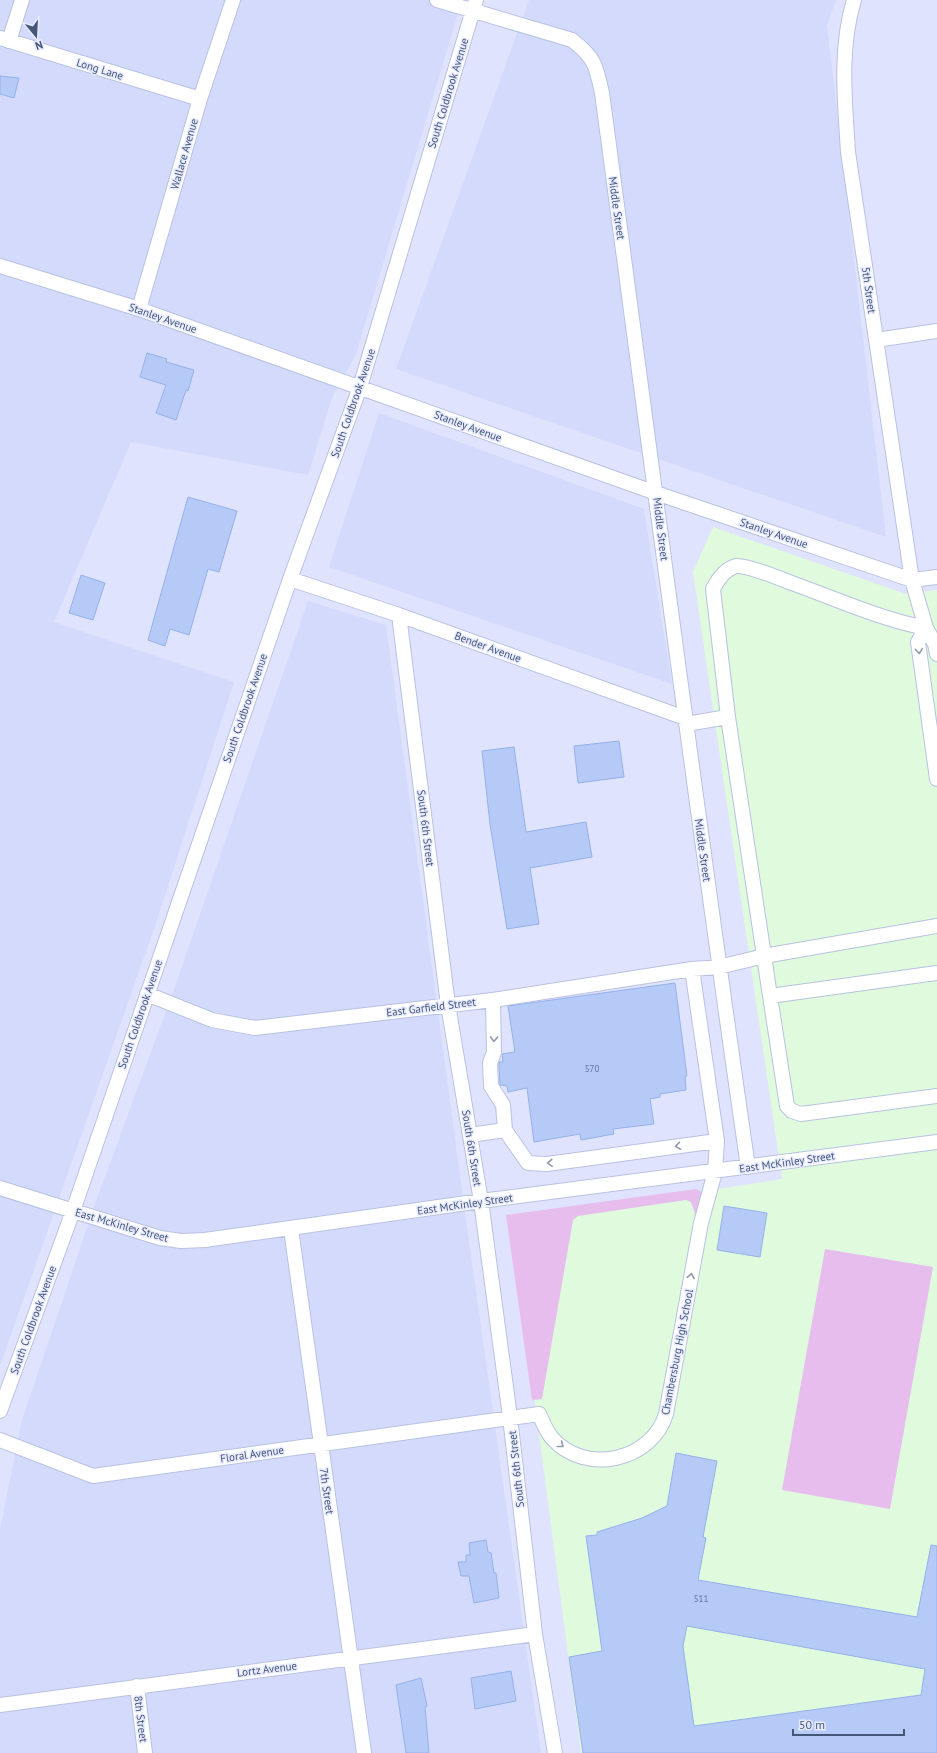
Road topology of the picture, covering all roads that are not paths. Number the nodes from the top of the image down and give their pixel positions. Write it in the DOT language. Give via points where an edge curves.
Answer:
graph roads {
  1 [pos="22,0"];
  2 [pos="233,0"];
  3 [pos="437,0"];
  4 [pos="854,0"];
  5 [pos="474,5"];
  6 [pos="4,39"];
  7 [pos="200,99"];
  8 [pos="0,266"];
  9 [pos="139,309"];
  10 [pos="937,332"];
  11 [pos="876,340"];
  12 [pos="360,388"];
  13 [pos="656,493"];
  14 [pos="937,577"];
  15 [pos="290,579"];
  16 [pos="912,580"];
  17 [pos="399,615"];
  18 [pos="926,628"];
  19 [pos="937,654"];
  20 [pos="728,717"];
  21 [pos="686,721"];
  22 [pos="937,780"];
  23 [pos="937,926"];
  24 [pos="764,956"];
  25 [pos="719,967"];
  26 [pos="692,969"];
  27 [pos="937,973"];
  28 [pos="147,994"];
  29 [pos="770,996"];
  30 [pos="493,1000"];
  31 [pos="448,1005"];
  32 [pos="937,1096"];
  33 [pos="505,1130"];
  34 [pos="470,1135"];
  35 [pos="717,1141"];
  36 [pos="937,1142"];
  37 [pos="748,1167"];
  38 [pos="715,1172"];
  39 [pos="0,1188"];
  40 [pos="481,1201"];
  41 [pos="73,1211"];
  42 [pos="291,1229"];
  43 [pos="0,1412"];
  44 [pos="539,1414"];
  45 [pos="510,1417"];
  46 [pos="0,1440"];
  47 [pos="320,1444"];
  48 [pos="535,1634"];
  49 [pos="350,1659"];
  50 [pos="137,1686"];
  51 [pos="0,1705"];
  52 [pos="145,1753"];
  53 [pos="364,1753"];
  54 [pos="555,1753"];
  1 -- 6 [label="street"];
  2 -- 7 [label="street, Wallace Avenue"];
  3 -- 5 [label="street, Middle Street"];
  4 -- 11 [label="street, 5th Street" via="849,16 845,49 848,145"];
  5 -- 12 [label="street, South Coldbrook Avenue"];
  5 -- 13 [label="street, Middle Street" via="572,40 588,52 597,70"];
  6 -- 7 [label="street, Long Lane"];
  7 -- 9 [label="street, Wallace Avenue"];
  8 -- 9 [label="street, Stanley Avenue"];
  9 -- 12 [label="street, Stanley Avenue"];
  10 -- 11 [label="street"];
  11 -- 16 [label="street, 5th Street"];
  12 -- 13 [label="street, Stanley Avenue"];
  12 -- 15 [label="street, South Coldbrook Avenue"];
  13 -- 16 [label="street, Stanley Avenue"];
  13 -- 21 [label="street, Middle Street"];
  14 -- 16 [label="street, Stanley Avenue"];
  15 -- 17 [label="street, Bender Avenue"];
  15 -- 28 [label="street, South Coldbrook Avenue"];
  16 -- 18 [label="street, 5th Street"];
  17 -- 21 [label="street, Bender Avenue"];
  17 -- 31 [label="street, South 6th Street"];
  18 -- 19 [label="street, 5th Street" via="935,644"];
  18 -- 20 [label="street" via="900,623 770,575 738,566 729,568 718,579 713,589"];
  18 -- 22 [label="street, one-way" via="918,642"];
  20 -- 21 [label="street"];
  20 -- 24 [label="street"];
  21 -- 25 [label="street, Middle Street"];
  23 -- 24 [label="street, East Garfield Street"];
  24 -- 25 [label="street, East Garfield Street"];
  24 -- 29 [label="street"];
  25 -- 26 [label="street, East Garfield Street"];
  25 -- 37 [label="street, Middle Street"];
  26 -- 30 [label="street, East Garfield Street"];
  26 -- 35 [label="street, Chambersburg High School"];
  27 -- 29 [label="street"];
  28 -- 31 [label="street, East Garfield Street" via="212,1020 255,1028"];
  28 -- 41 [label="street, South Coldbrook Avenue"];
  29 -- 32 [label="street" via="787,1106 792,1112 801,1114"];
  30 -- 31 [label="street, East Garfield Street"];
  30 -- 33 [label="street, one-way" via="494,1052 490,1063 491,1086 503,1105"];
  31 -- 34 [label="street, South 6th Street"];
  33 -- 34 [label="street"];
  35 -- 33 [label="street, one-way" via="547,1164 528,1163"];
  34 -- 40 [label="street, South 6th Street"];
  35 -- 38 [label="street, Chambersburg High School"];
  36 -- 37 [label="street, East McKinley Street"];
  37 -- 38 [label="street, East McKinley Street"];
  38 -- 40 [label="street, East McKinley Street"];
  44 -- 38 [label="street, Chambersburg High School, one-way" via="544,1426 564,1448 595,1460 617,1458 635,1452 658,1432 666,1414 701,1223"];
  39 -- 41 [label="street, East McKinley Street"];
  40 -- 42 [label="street, East McKinley Street"];
  40 -- 45 [label="street, South 6th Street"];
  41 -- 42 [label="street, East McKinley Street" via="160,1238 181,1241"];
  41 -- 43 [label="street, South Coldbrook Avenue"];
  42 -- 47 [label="street, 7th Street"];
  44 -- 45 [label="street, Floral Avenue"];
  45 -- 47 [label="street, Floral Avenue"];
  45 -- 48 [label="street, South 6th Street"];
  46 -- 47 [label="street, Floral Avenue" via="94,1476"];
  47 -- 49 [label="street, 7th Street"];
  48 -- 49 [label="street, Lortz Avenue"];
  48 -- 54 [label="street, South 6th Street"];
  49 -- 50 [label="street, Lortz Avenue"];
  49 -- 53 [label="street, 7th Street"];
  50 -- 51 [label="street, Lortz Avenue"];
  50 -- 52 [label="street, 8th Street"];
}
